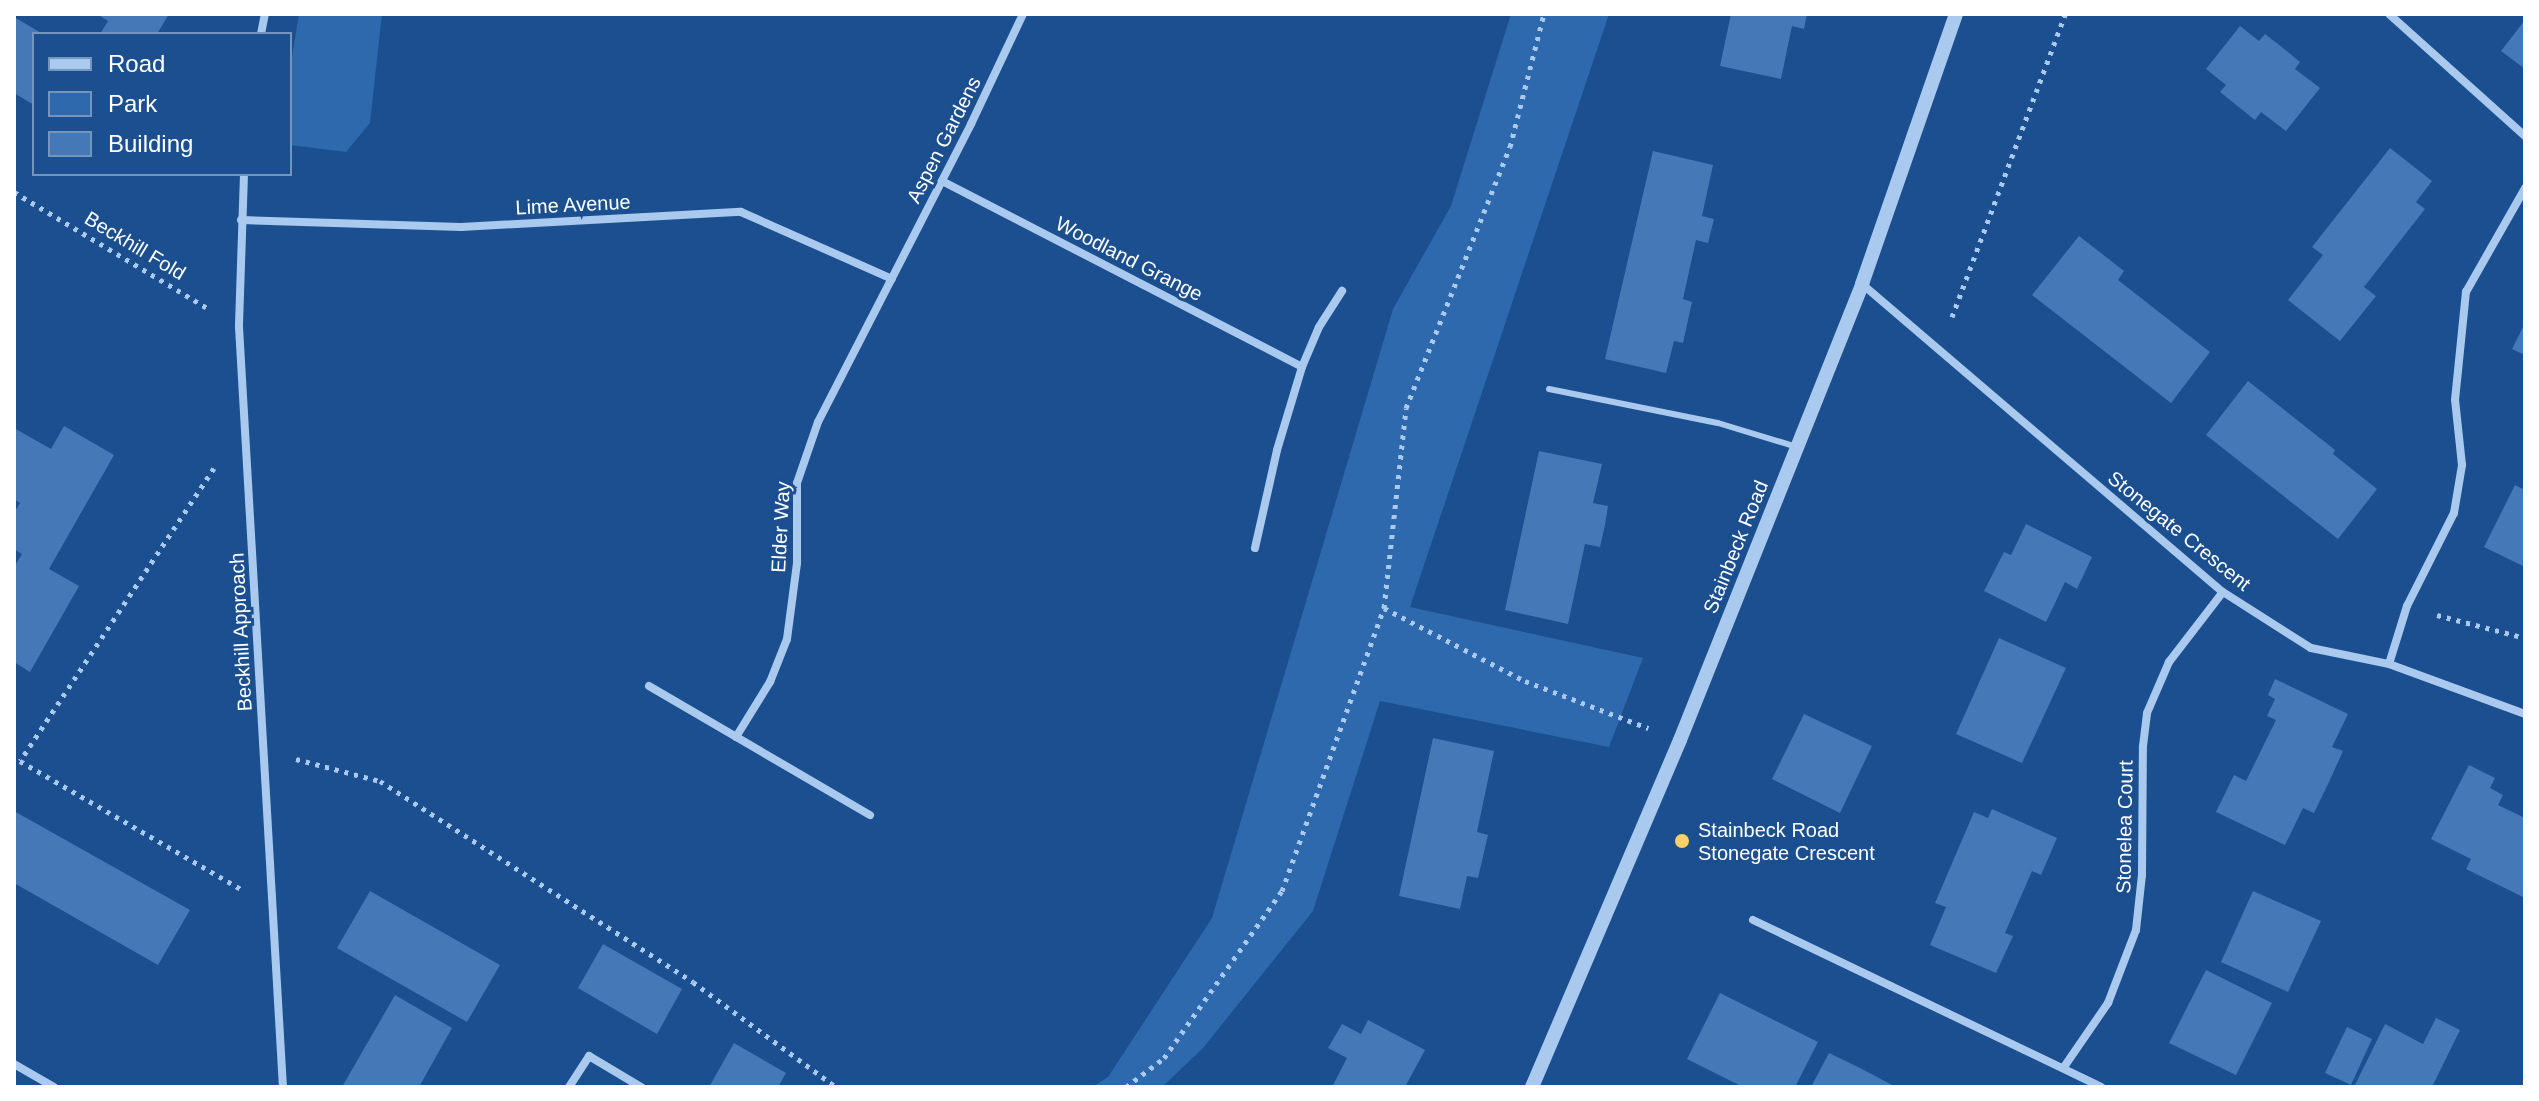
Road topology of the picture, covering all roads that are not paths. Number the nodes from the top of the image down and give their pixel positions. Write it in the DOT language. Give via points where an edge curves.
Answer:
graph roads {
  1 [pos="1023,14"];
  2 [pos="1956,14"];
  3 [pos="2389,14"];
  4 [pos="2525,136"];
  5 [pos="244,176"];
  6 [pos="942,181"];
  7 [pos="2525,188"];
  8 [pos="241,220"];
  9 [pos="892,279"];
  10 [pos="1862,284"];
  11 [pos="1342,291"];
  12 [pos="1302,367"];
  13 [pos="1549,389"];
  14 [pos="1797,447"];
  15 [pos="1255,548"];
  16 [pos="2223,592"];
  17 [pos="2389,664"];
  18 [pos="649,686"];
  19 [pos="2525,714"];
  20 [pos="736,737"];
  21 [pos="870,815"];
  22 [pos="1753,920"];
  23 [pos="14,1064"];
  24 [pos="2064,1067"];
  25 [pos="54,1087"];
  26 [pos="283,1087"];
  27 [pos="569,1087"];
  28 [pos="641,1087"];
  29 [pos="1532,1087"];
  30 [pos="2101,1087"];
  1 -- 6 [label="street, Aspen Gardens"];
  2 -- 10 [label="street, Stainbeck Road"];
  3 -- 4 [label="street"];
  5 -- 8 [label="street, Beckhill Approach"];
  6 -- 9 [label="street, Aspen Gardens"];
  6 -- 12 [label="street, Woodland Grange"];
  7 -- 17 [label="street" via="2466,292 2455,400 2462,465 2454,513 2407,606"];
  8 -- 9 [label="street, Lime Avenue" via="461,227 741,212"];
  8 -- 26 [label="street, Beckhill Approach" via="239,327"];
  9 -- 20 [label="street, Elder Way" via="818,422 797,483 797,563 787,639 770,682"];
  10 -- 14 [label="street, Stainbeck Road"];
  10 -- 16 [label="street, Stonegate Crescent"];
  11 -- 12 [label="street"];
  12 -- 15 [label="street"];
  13 -- 14 [label="lane" via="1718,423"];
  14 -- 29 [label="street, Stainbeck Road"];
  16 -- 17 [label="street, Stonegate Crescent" via="2311,648"];
  16 -- 24 [label="street, Stonelea Court" via="2169,662 2147,713 2136,930 2108,1003"];
  17 -- 19 [label="street, Stonegate Crescent"];
  18 -- 20 [label="street"];
  20 -- 21 [label="street"];
  22 -- 24 [label="street"];
  23 -- 25 [label="street"];
  24 -- 30 [label="street"];
  27 -- 28 [label="street" via="589,1056"];
}
